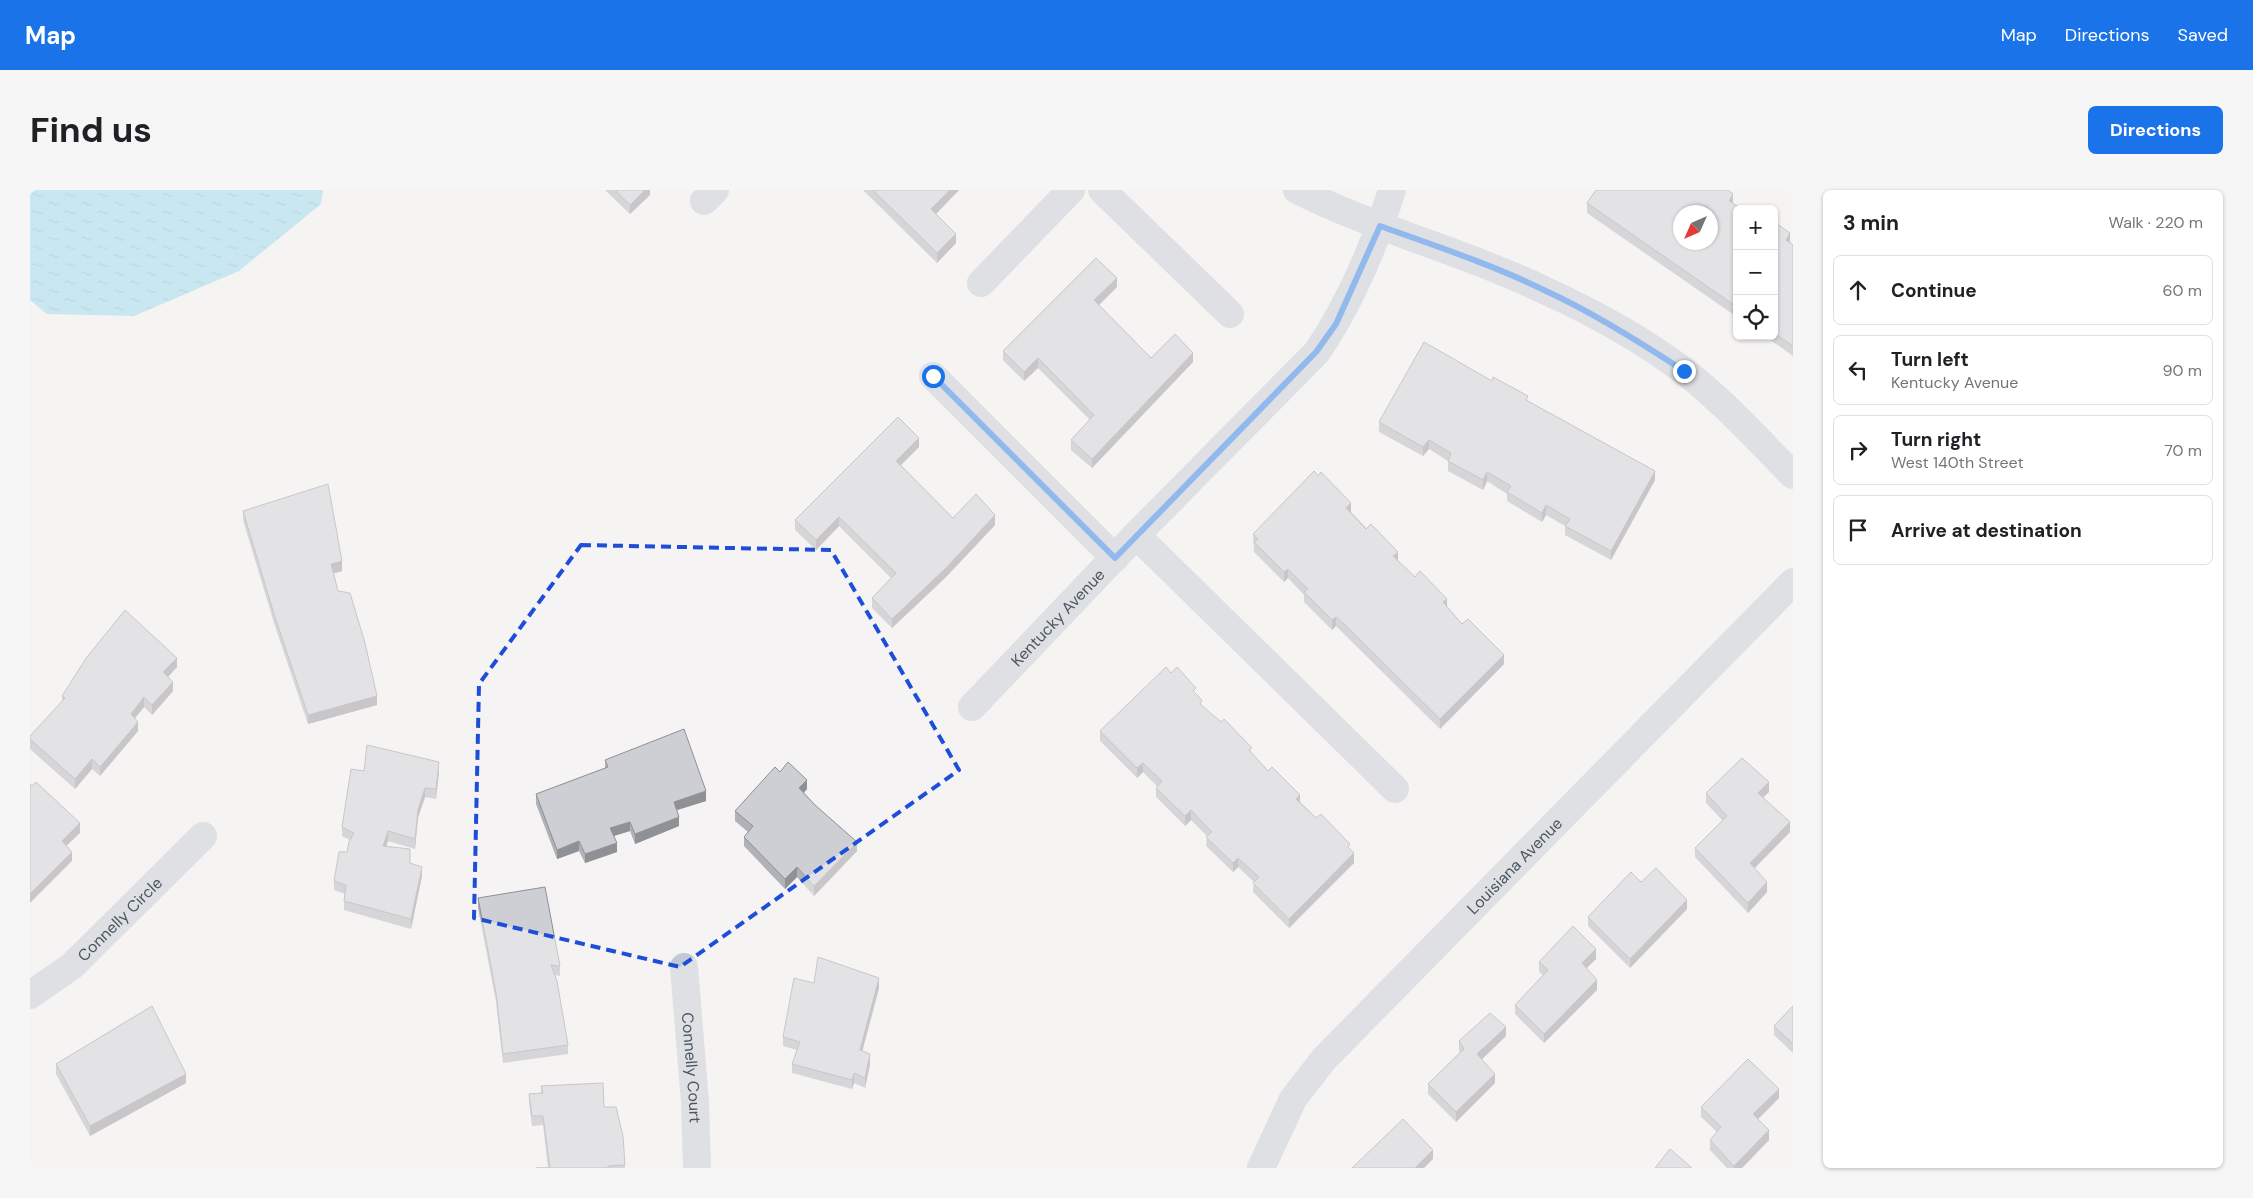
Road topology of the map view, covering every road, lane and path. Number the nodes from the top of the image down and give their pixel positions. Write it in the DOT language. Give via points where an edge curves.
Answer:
graph roads {
  1 [pos="1071,190"];
  2 [pos="1102,190"];
  3 [pos="1297,190"];
  4 [pos="1392,190"];
  5 [pos="1380,226"];
  6 [pos="982,283"];
  7 [pos="1230,314"];
  8 [pos="933,376"];
  9 [pos="1793,475"];
  10 [pos="1136,535"];
  11 [pos="1115,558"];
  12 [pos="1793,582"];
  13 [pos="972,706"];
  14 [pos="1394,789"];
  15 [pos="202,836"];
  16 [pos="684,967"];
  17 [pos="30,995"];
  18 [pos="697,1168"];
  19 [pos="1261,1168"];
  1 -- 6 [label="street"];
  2 -- 7 [label="street"];
  3 -- 5 [label="street"];
  4 -- 5 [label="street, Kentucky Avenue"];
  5 -- 9 [label="street" via="1462,255 1547,291 1633,337 1684,371"];
  5 -- 10 [label="street, Kentucky Avenue" via="1336,324 1316,352"];
  8 -- 11 [label="street"];
  10 -- 11 [label="street, Kentucky Avenue"];
  10 -- 14 [label="street"];
  11 -- 13 [label="street, Kentucky Avenue"];
  12 -- 19 [label="street, Louisiana Avenue" via="1324,1059 1293,1099"];
  15 -- 17 [label="street, Connelly Circle" via="72,966"];
  16 -- 18 [label="street, Connelly Court"];
}
